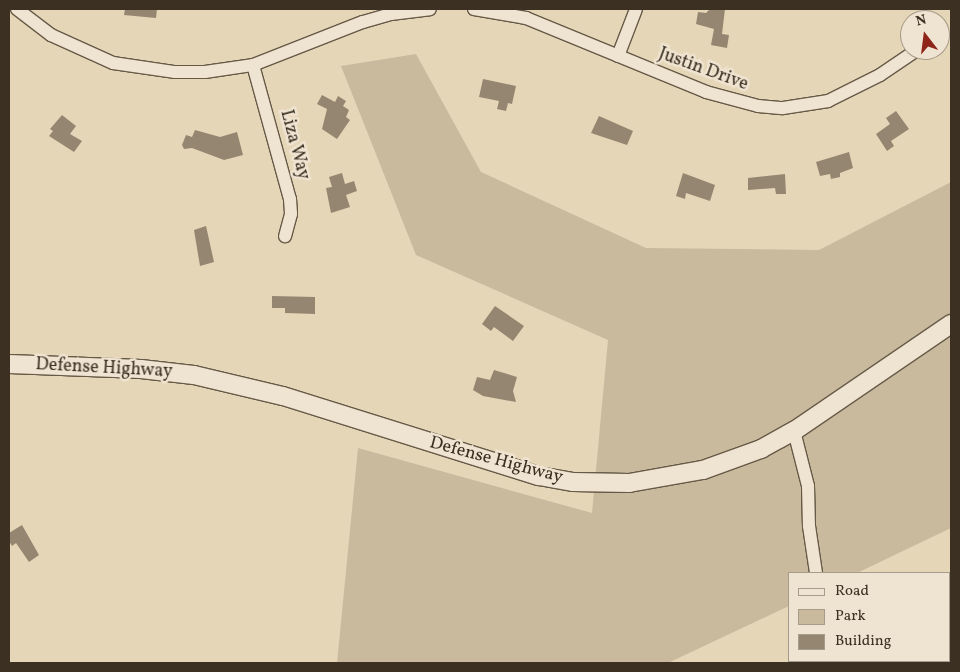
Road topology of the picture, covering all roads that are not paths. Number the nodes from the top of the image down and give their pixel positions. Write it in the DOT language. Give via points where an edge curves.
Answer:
graph roads {
  1 [pos="16,9"];
  2 [pos="430,9"];
  3 [pos="474,9"];
  4 [pos="636,9"];
  5 [pos="618,56"];
  6 [pos="901,60"];
  7 [pos="253,65"];
  8 [pos="285,236"];
  9 [pos="951,324"];
  10 [pos="9,364"];
  11 [pos="794,431"];
  12 [pos="816,572"];
  1 -- 7 [label="street" via="51,35 112,63 175,72 206,72"];
  2 -- 7 [label="street" via="391,14 363,22"];
  3 -- 5 [label="street, Justin Drive" via="526,18"];
  4 -- 5 [label="street"];
  5 -- 6 [label="street, Justin Drive" via="732,102 783,108 815,104 848,93"];
  7 -- 8 [label="street, Liza Way" via="290,199 291,214"];
  9 -- 11 [label="main road, Defense Highway"];
  10 -- 11 [label="main road, Defense Highway" via="141,369 194,375 283,396 505,467 573,482 628,483 681,476 742,457"];
  11 -- 12 [label="street" via="808,486 809,526"];
}
